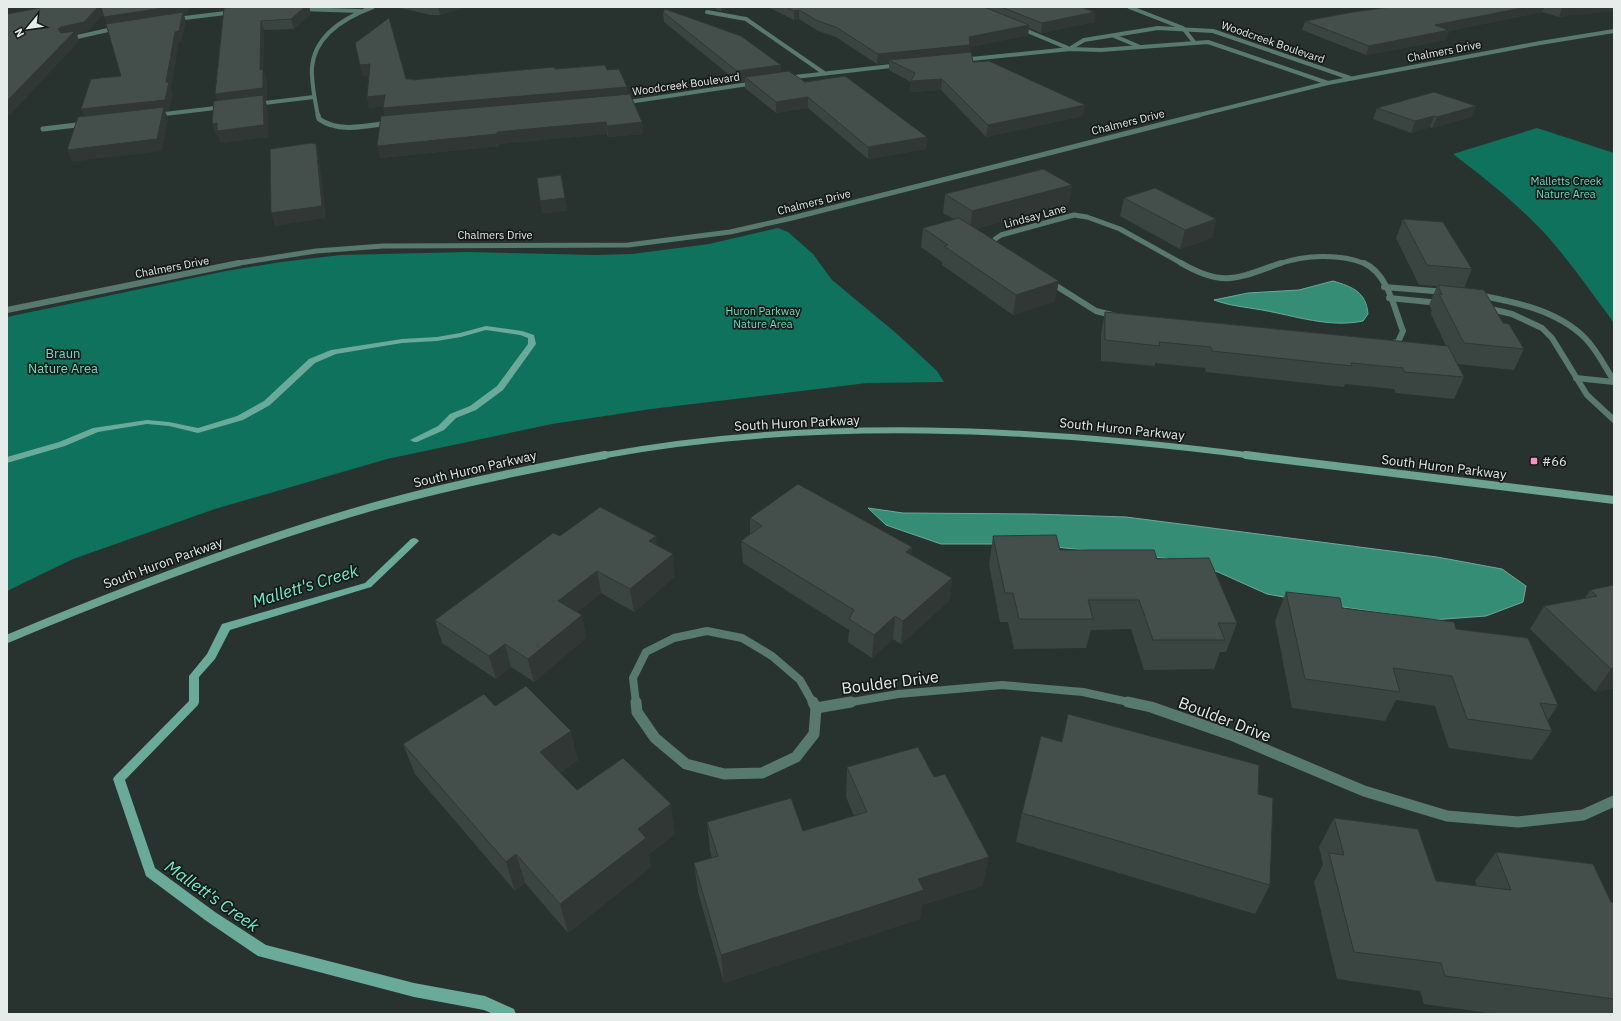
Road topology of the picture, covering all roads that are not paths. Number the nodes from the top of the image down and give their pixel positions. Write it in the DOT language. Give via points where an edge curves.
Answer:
graph roads {
  1 [pos="373,7"];
  2 [pos="1129,7"];
  3 [pos="293,9"];
  4 [pos="360,11"];
  5 [pos="236,12"];
  6 [pos="707,12"];
  7 [pos="170,20"];
  8 [pos="1013,25"];
  9 [pos="120,27"];
  10 [pos="1184,28"];
  11 [pos="1614,31"];
  12 [pos="1114,36"];
  13 [pos="66,40"];
  14 [pos="1194,42"];
  15 [pos="1139,46"];
  16 [pos="1070,49"];
  17 [pos="957,60"];
  18 [pos="910,64"];
  19 [pos="824,72"];
  20 [pos="1352,79"];
  21 [pos="780,80"];
  22 [pos="757,83"];
  23 [pos="1328,83"];
  24 [pos="314,97"];
  25 [pos="252,104"];
  26 [pos="615,104"];
  27 [pos="229,107"];
  28 [pos="152,116"];
  29 [pos="397,122"];
  30 [pos="90,123"];
  31 [pos="43,129"];
  32 [pos="1384,287"];
  33 [pos="1453,292"];
  34 [pos="1468,294"];
  35 [pos="1389,298"];
  36 [pos="1449,303"];
  37 [pos="1479,306"];
  38 [pos="7,310"];
  39 [pos="1576,378"];
  40 [pos="1614,382"];
  41 [pos="1614,420"];
  42 [pos="1614,500"];
  43 [pos="7,639"];
  44 [pos="816,708"];
  45 [pos="1614,801"];
  1 -- 4 [label="street"];
  2 -- 10 [label="street"];
  3 -- 4 [label="street"];
  4 -- 24 [label="street" via="333,30 318,46 313,62"];
  5 -- 7 [label="street"];
  6 -- 19 [label="street" via="746,19"];
  8 -- 16 [label="street"];
  9 -- 13 [label="street"];
  10 -- 12 [label="street, Woodcreek Boulevard" via="1158,28"];
  10 -- 14 [label="street"];
  10 -- 20 [label="street, Woodcreek Boulevard" via="1213,31 1235,37"];
  11 -- 20 [label="street, Chalmers Drive"];
  12 -- 15 [label="street"];
  12 -- 16 [label="street, Woodcreek Boulevard" via="1084,40"];
  14 -- 15 [label="street, Woodcreek Boulevard"];
  14 -- 23 [label="street, Woodcreek Boulevard" via="1208,42 1225,47"];
  15 -- 16 [label="street, Woodcreek Boulevard" via="1101,50"];
  16 -- 17 [label="street, Woodcreek Boulevard"];
  18 -- 19 [label="street"];
  19 -- 21 [label="street"];
  20 -- 23 [label="street, Chalmers Drive"];
  22 -- 26 [label="street, Woodcreek Boulevard"];
  23 -- 38 [label="street, Chalmers Drive" via="730,232 628,245 384,246 316,251 235,264"];
  24 -- 25 [label="street"];
  24 -- 29 [label="street" via="319,119 329,125"];
  27 -- 28 [label="street"];
  30 -- 31 [label="street"];
  32 -- 33 [label="street"];
  32 -- 35 [label="street, Lindsay Lane"];
  32 -- 35 [label="street, Lindsay Lane" via="1378,273 1370,267 1348,259 1323,257 1291,260 1237,278 1214,279 1202,275 1106,222 1084,215 1063,218 1001,235 995,239 994,244 1084,305 1120,317 1382,345 1398,342 1403,331"];
  34 -- 40 [label="street" via="1524,305 1568,324 1585,338"];
  35 -- 36 [label="street"];
  37 -- 39 [label="street" via="1512,314 1542,328 1552,338"];
  39 -- 40 [label="street"];
  39 -- 41 [label="street" via="1587,395"];
  42 -- 43 [label="main road, South Huron Parkway" via="1065,435 897,430 733,438 607,454 480,479 364,509 274,536 177,570"];
  44 -- 44 [label="street" via="800,680 772,656 742,638 707,631 674,638 646,652 633,678 637,712 655,738 686,764 724,774 762,773 796,757 814,734"];
  44 -- 45 [label="street, Boulder Drive" via="898,694 1002,685 1083,692 1151,707 1231,736 1364,791 1447,816 1518,822 1583,815"];
}
